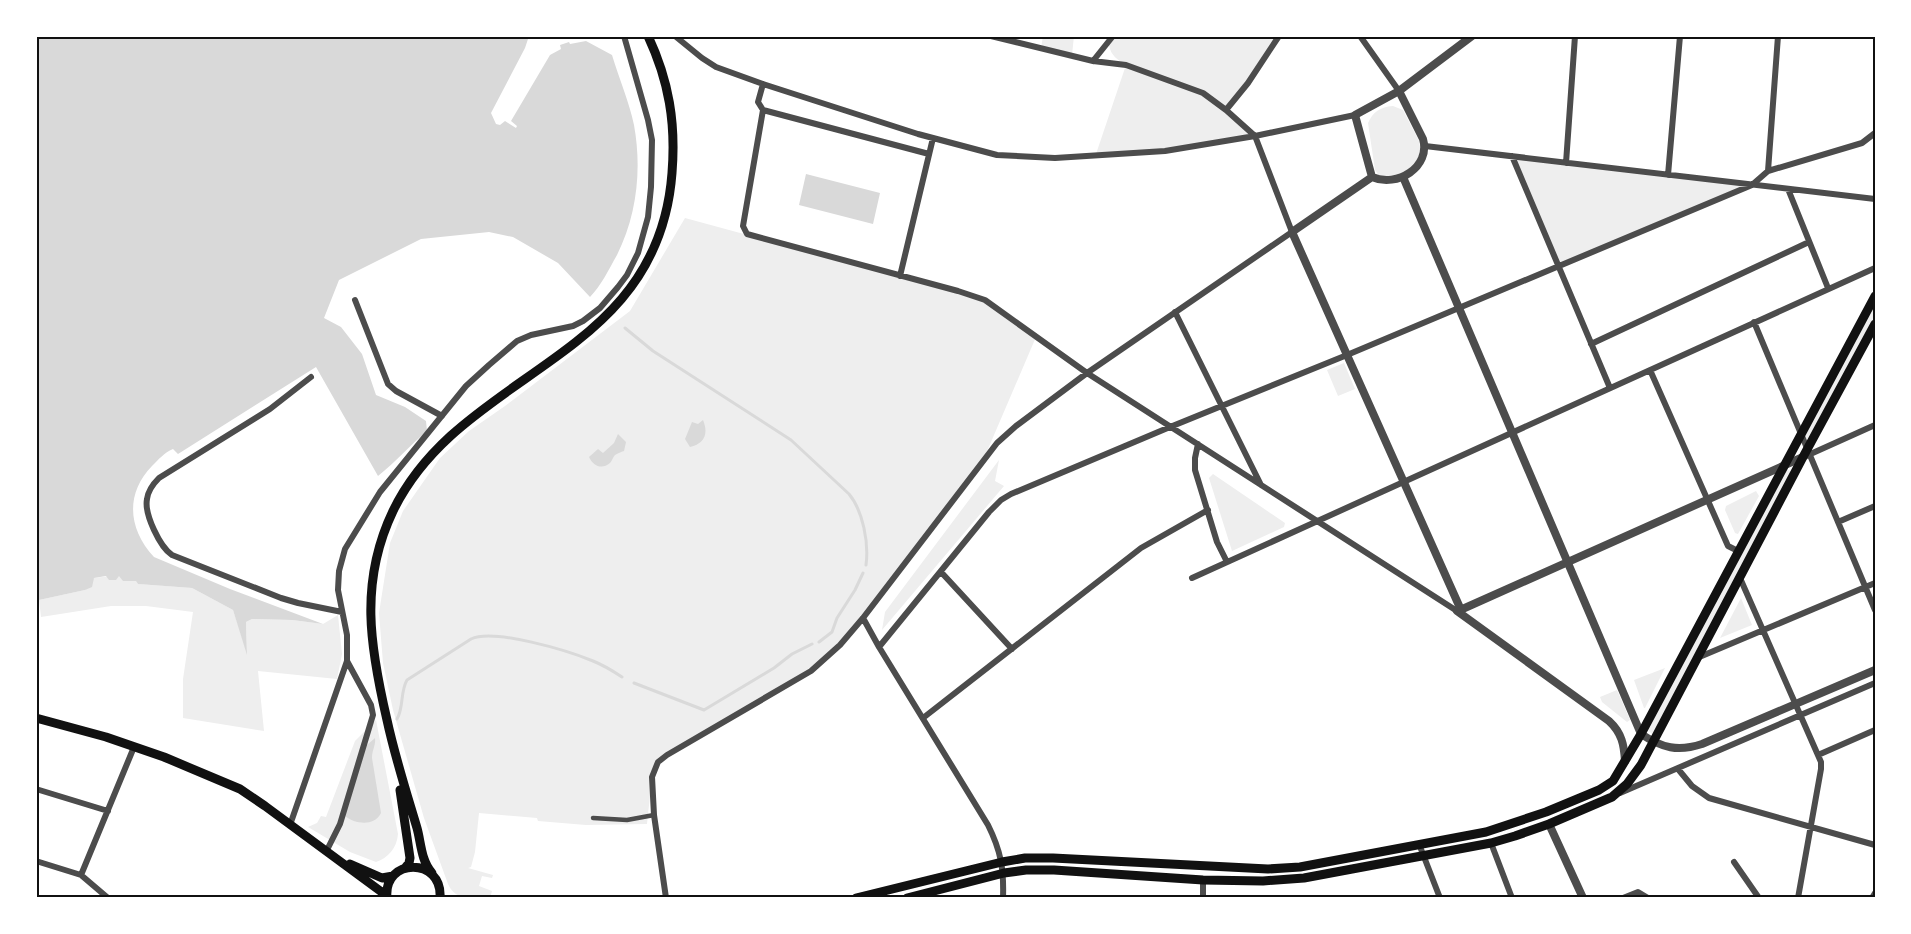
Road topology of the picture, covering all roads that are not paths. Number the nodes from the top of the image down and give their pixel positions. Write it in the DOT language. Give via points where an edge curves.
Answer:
graph roads {
  1 [pos="624,36"];
  2 [pos="648,36"];
  3 [pos="675,36"];
  4 [pos="991,36"];
  5 [pos="1113,36"];
  6 [pos="1279,36"];
  7 [pos="1360,36"];
  8 [pos="1472,36"];
  9 [pos="1575,36"];
  10 [pos="1680,36"];
  11 [pos="1778,36"];
  12 [pos="1093,61"];
  13 [pos="763,84"];
  14 [pos="1399,91"];
  15 [pos="763,110"];
  16 [pos="1226,110"];
  17 [pos="1355,115"];
  18 [pos="1875,133"];
  19 [pos="1255,136"];
  20 [pos="933,138"];
  21 [pos="1425,146"];
  22 [pos="929,154"];
  23 [pos="1512,156"];
  24 [pos="1566,163"];
  25 [pos="1768,171"];
  26 [pos="1668,175"];
  27 [pos="1372,177"];
  28 [pos="1403,177"];
  29 [pos="1752,185"];
  30 [pos="1788,189"];
  31 [pos="1875,199"];
  32 [pos="1292,232"];
  33 [pos="1809,242"];
  34 [pos="1558,266"];
  35 [pos="1875,268"];
  36 [pos="900,276"];
  37 [pos="1828,288"];
  38 [pos="1875,296"];
  39 [pos="355,300"];
  40 [pos="1459,308"];
  41 [pos="1175,312"];
  42 [pos="1754,322"];
  43 [pos="1875,324"];
  44 [pos="1591,344"];
  45 [pos="1347,355"];
  46 [pos="1650,370"];
  47 [pos="1086,373"];
  48 [pos="311,377"];
  49 [pos="1610,388"];
  50 [pos="1222,406"];
  51 [pos="442,416"];
  52 [pos="1875,425"];
  53 [pos="1170,427"];
  54 [pos="1513,433"];
  55 [pos="1801,434"];
  56 [pos="1198,444"];
  57 [pos="1806,453"];
  58 [pos="1783,466"];
  59 [pos="1404,482"];
  60 [pos="1262,485"];
  61 [pos="1707,500"];
  62 [pos="1875,506"];
  63 [pos="1208,510"];
  64 [pos="1317,521"];
  65 [pos="1838,522"];
  66 [pos="1738,551"];
  67 [pos="1227,562"];
  68 [pos="1568,562"];
  69 [pos="941,572"];
  70 [pos="1192,578"];
  71 [pos="1739,578"];
  72 [pos="1875,583"];
  73 [pos="1865,587"];
  74 [pos="1875,610"];
  75 [pos="1459,611"];
  76 [pos="342,612"];
  77 [pos="863,618"];
  78 [pos="1762,631"];
  79 [pos="879,647"];
  80 [pos="1012,649"];
  81 [pos="1697,658"];
  82 [pos="347,661"];
  83 [pos="1875,670"];
  84 [pos="1875,683"];
  85 [pos="1795,705"];
  86 [pos="1800,716"];
  87 [pos="36,718"];
  88 [pos="923,718"];
  89 [pos="1875,730"];
  90 [pos="1641,734"];
  91 [pos="1653,742"];
  92 [pos="134,747"];
  93 [pos="1818,755"];
  94 [pos="1625,763"];
  95 [pos="397,767"];
  96 [pos="1678,769"];
  97 [pos="36,789"];
  98 [pos="1612,797"];
  99 [pos="108,811"];
  100 [pos="654,815"];
  101 [pos="593,818"];
  102 [pos="1549,824"];
  103 [pos="290,825"];
  104 [pos="1812,827"];
  105 [pos="1491,843"];
  106 [pos="1419,844"];
  107 [pos="1875,845"];
  108 [pos="329,854"];
  109 [pos="1423,856"];
  110 [pos="36,861"];
  111 [pos="1002,862"];
  112 [pos="1734,862"];
  113 [pos="405,868"];
  114 [pos="432,873"];
  115 [pos="1004,873"];
  116 [pos="81,875"];
  117 [pos="393,876"];
  118 [pos="1203,880"];
  119 [pos="1875,893"];
  120 [pos="441,896"];
  121 [pos="108,898"];
  122 [pos="386,898"];
  123 [pos="666,898"];
  124 [pos="856,898"];
  125 [pos="908,898"];
  126 [pos="1003,898"];
  127 [pos="1203,898"];
  128 [pos="1440,898"];
  129 [pos="1512,898"];
  130 [pos="1583,898"];
  131 [pos="1623,898"];
  132 [pos="1648,898"];
  133 [pos="1758,898"];
  134 [pos="1798,898"];
  135 [pos="1872,898"];
  1 -- 51 [label="street" via="652,140 649,209 638,253 627,275 593,314 573,326 517,340 466,386"];
  2 -- 95 [label="main road" via="668,94 673,146 664,219 637,278 598,325 444,442 409,484 384,534 372,584 371,632"];
  3 -- 13 [label="street" via="708,62"];
  4 -- 12 [label="street"];
  5 -- 12 [label="street"];
  6 -- 16 [label="street"];
  7 -- 14 [label="street"];
  8 -- 14 [label="street"];
  9 -- 24 [label="street"];
  10 -- 26 [label="street"];
  11 -- 25 [label="street"];
  12 -- 16 [label="street" via="1126,65 1203,93"];
  13 -- 15 [label="street" via="758,102"];
  13 -- 20 [label="street"];
  14 -- 17 [label="street"];
  14 -- 21 [label="street"];
  15 -- 22 [label="street"];
  15 -- 36 [label="street" via="742,226 747,234"];
  16 -- 19 [label="street"];
  17 -- 19 [label="street"];
  17 -- 27 [label="street"];
  18 -- 25 [label="street" via="1862,143"];
  19 -- 20 [label="street" via="1165,151 1055,158 997,154"];
  19 -- 32 [label="street"];
  20 -- 22 [label="street"];
  21 -- 23 [label="street"];
  21 -- 28 [label="street" via="1418,165"];
  22 -- 36 [label="street"];
  23 -- 24 [label="street"];
  23 -- 34 [label="street"];
  24 -- 26 [label="street"];
  25 -- 29 [label="street"];
  26 -- 29 [label="street"];
  27 -- 28 [label="street"];
  27 -- 32 [label="street"];
  28 -- 40 [label="street"];
  29 -- 30 [label="street"];
  29 -- 34 [label="street"];
  30 -- 31 [label="street"];
  30 -- 33 [label="street"];
  32 -- 41 [label="street"];
  32 -- 45 [label="street"];
  33 -- 37 [label="street"];
  33 -- 44 [label="street"];
  34 -- 40 [label="street"];
  34 -- 44 [label="street"];
  35 -- 37 [label="street"];
  36 -- 47 [label="street" via="985,300"];
  37 -- 42 [label="street"];
  38 -- 55 [label="main road"];
  39 -- 51 [label="street" via="388,384"];
  40 -- 45 [label="street"];
  40 -- 54 [label="street"];
  41 -- 47 [label="street"];
  41 -- 50 [label="street"];
  42 -- 46 [label="street"];
  42 -- 55 [label="street"];
  43 -- 57 [label="main road"];
  44 -- 49 [label="street"];
  45 -- 50 [label="street"];
  45 -- 59 [label="street"];
  46 -- 49 [label="street"];
  46 -- 61 [label="street"];
  47 -- 53 [label="street"];
  47 -- 77 [label="street" via="997,443"];
  48 -- 76 [label="street" via="270,409 159,478 147,498 148,514 162,545 172,555 282,598"];
  49 -- 54 [label="street"];
  50 -- 53 [label="street"];
  50 -- 60 [label="street"];
  51 -- 76 [label="street" via="380,492 345,549 338,580"];
  52 -- 57 [label="street"];
  53 -- 56 [label="street"];
  53 -- 69 [label="street" via="1001,500"];
  54 -- 59 [label="street"];
  54 -- 68 [label="street"];
  55 -- 57 [label="street"];
  55 -- 58 [label="main road"];
  56 -- 60 [label="street"];
  56 -- 63 [label="street" via="1195,470"];
  57 -- 58 [label="street"];
  57 -- 65 [label="street"];
  57 -- 71 [label="main road"];
  58 -- 61 [label="street"];
  58 -- 66 [label="main road"];
  59 -- 64 [label="street"];
  59 -- 75 [label="street"];
  60 -- 64 [label="street"];
  61 -- 66 [label="street" via="1728,546"];
  61 -- 68 [label="street"];
  62 -- 65 [label="street"];
  63 -- 67 [label="street"];
  63 -- 80 [label="street" via="1141,548"];
  64 -- 67 [label="street"];
  64 -- 75 [label="street"];
  65 -- 73 [label="street"];
  66 -- 90 [label="main road"];
  67 -- 70 [label="street"];
  68 -- 75 [label="street"];
  68 -- 90 [label="street"];
  69 -- 79 [label="street"];
  69 -- 80 [label="street"];
  71 -- 78 [label="street"];
  71 -- 81 [label="main road"];
  72 -- 73 [label="street"];
  73 -- 74 [label="street"];
  73 -- 78 [label="street"];
  75 -- 94 [label="street" via="1609,721 1621,736"];
  76 -- 82 [label="street"];
  77 -- 79 [label="street"];
  77 -- 100 [label="street" via="811,671 658,762 652,777"];
  78 -- 81 [label="street"];
  78 -- 85 [label="street"];
  79 -- 88 [label="street"];
  80 -- 88 [label="street"];
  81 -- 91 [label="main road"];
  82 -- 103 [label="street"];
  82 -- 108 [label="street" via="373,716"];
  83 -- 85 [label="street"];
  84 -- 86 [label="street"];
  85 -- 86 [label="street"];
  85 -- 91 [label="street" via="1689,748 1670,748"];
  86 -- 93 [label="street"];
  86 -- 96 [label="street"];
  87 -- 92 [label="main road"];
  88 -- 111 [label="street" via="988,825"];
  89 -- 93 [label="street"];
  90 -- 91 [label="street"];
  90 -- 94 [label="main road"];
  91 -- 98 [label="main road" via="1631,780"];
  92 -- 99 [label="street"];
  92 -- 103 [label="main road" via="240,789"];
  93 -- 104 [label="street" via="1821,769"];
  94 -- 106 [label="main road" via="1607,786 1546,812 1486,832"];
  95 -- 113 [label="main road" via="410,858"];
  95 -- 114 [label="main road" via="426,866"];
  96 -- 98 [label="street"];
  96 -- 104 [label="street" via="1709,798"];
  97 -- 99 [label="street"];
  98 -- 102 [label="main road"];
  99 -- 116 [label="street"];
  100 -- 101 [label="street" via="627,820"];
  100 -- 123 [label="street"];
  102 -- 105 [label="main road"];
  102 -- 130 [label="street"];
  103 -- 108 [label="main road"];
  104 -- 107 [label="street"];
  104 -- 134 [label="street"];
  105 -- 109 [label="main road"];
  105 -- 129 [label="street"];
  106 -- 109 [label="street"];
  106 -- 111 [label="main road" via="1300,867 1268,869 1053,858"];
  108 -- 117 [label="main road" via="382,878"];
  108 -- 122 [label="main road"];
  109 -- 118 [label="main road" via="1304,878"];
  109 -- 128 [label="street"];
  110 -- 116 [label="street"];
  111 -- 115 [label="street"];
  111 -- 124 [label="main road"];
  112 -- 133 [label="street"];
  113 -- 114 [label="main road" via="419,867"];
  113 -- 117 [label="main road"];
  114 -- 120 [label="main road"];
  115 -- 118 [label="main road" via="1054,870"];
  115 -- 125 [label="main road"];
  115 -- 126 [label="street"];
  116 -- 121 [label="street"];
  117 -- 122 [label="main road"];
  118 -- 127 [label="street"];
  119 -- 135 [label="street"];
  131 -- 132 [label="street" via="1638,892"];
}
